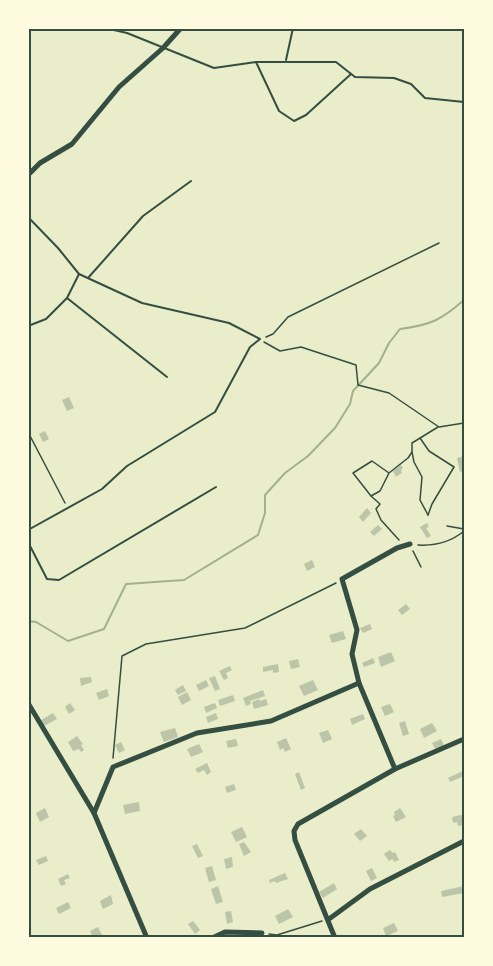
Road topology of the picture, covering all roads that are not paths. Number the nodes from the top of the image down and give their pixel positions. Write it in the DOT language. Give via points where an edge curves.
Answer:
graph roads {
  1 [pos="105,28"];
  2 [pos="181,28"];
  3 [pos="293,28"];
  4 [pos="163,48"];
  5 [pos="286,60"];
  6 [pos="256,62"];
  7 [pos="351,74"];
  8 [pos="465,102"];
  9 [pos="28,175"];
  10 [pos="191,182"];
  11 [pos="28,217"];
  12 [pos="79,274"];
  13 [pos="88,278"];
  14 [pos="67,298"];
  15 [pos="28,326"];
  16 [pos="167,377"];
  17 [pos="216,488"];
  18 [pos="28,530"];
  19 [pos="28,542"];
  20 [pos="410,544"];
  21 [pos="359,683"];
  22 [pos="28,703"];
  23 [pos="465,739"];
  24 [pos="395,769"];
  25 [pos="94,813"];
  26 [pos="465,841"];
  27 [pos="329,920"];
  28 [pos="262,933"];
  29 [pos="147,938"];
  30 [pos="213,938"];
  31 [pos="335,938"];
  1 -- 4 [label="lane"];
  2 -- 4 [label="street"];
  3 -- 5 [label="lane"];
  4 -- 6 [label="lane" via="214,68"];
  4 -- 9 [label="street" via="119,87 72,144"];
  5 -- 6 [label="lane"];
  5 -- 7 [label="lane" via="336,62"];
  6 -- 7 [label="lane" via="279,111 294,121 306,115"];
  7 -- 8 [label="lane" via="394,78 411,84 425,98"];
  10 -- 13 [label="lane" via="143,216"];
  11 -- 12 [label="lane"];
  12 -- 13 [label="lane"];
  12 -- 14 [label="lane"];
  13 -- 18 [label="lane" via="142,303 229,323 260,339 250,347 215,412 135,460 102,489"];
  14 -- 15 [label="lane" via="46,319"];
  14 -- 16 [label="lane"];
  17 -- 19 [label="lane" via="59,580 47,579"];
  20 -- 21 [label="street" via="342,579 357,630 352,654"];
  21 -- 24 [label="street"];
  21 -- 25 [label="street" via="271,721 197,733 113,767"];
  22 -- 25 [label="street"];
  23 -- 24 [label="street"];
  24 -- 27 [label="street" via="298,824 294,831"];
  25 -- 29 [label="street"];
  26 -- 27 [label="street" via="370,889"];
  27 -- 31 [label="street"];
  28 -- 30 [label="street" via="225,932"];
}
